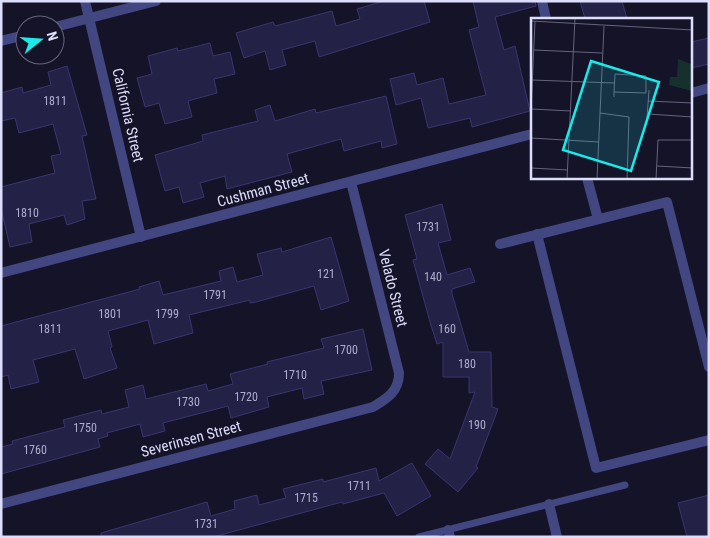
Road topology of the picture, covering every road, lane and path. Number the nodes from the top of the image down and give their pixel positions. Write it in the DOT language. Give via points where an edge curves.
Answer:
graph roads {
  1 [pos="85,1"];
  2 [pos="156,1"];
  3 [pos="542,1"];
  4 [pos="89,18"];
  5 [pos="546,18"];
  6 [pos="65,24"];
  7 [pos="15,38"];
  8 [pos="1,41"];
  9 [pos="709,88"];
  10 [pos="692,92"];
  11 [pos="531,134"];
  12 [pos="587,179"];
  13 [pos="351,182"];
  14 [pos="598,219"];
  15 [pos="537,234"];
  16 [pos="141,237"];
  17 [pos="500,244"];
  18 [pos="1,273"];
  19 [pos="709,367"];
  20 [pos="388,398"];
  21 [pos="709,440"];
  22 [pos="624,486"];
  23 [pos="1,504"];
  24 [pos="549,504"];
  25 [pos="449,533"];
  26 [pos="420,537"];
  27 [pos="558,537"];
  1 -- 4 [label="street, California Street"];
  2 -- 4 [label="street"];
  3 -- 5 [label="street"];
  4 -- 6 [label="street"];
  4 -- 16 [label="street, California Street"];
  7 -- 8 [label="street"];
  9 -- 10 [label="street"];
  11 -- 13 [label="street, Cushman Street"];
  12 -- 14 [label="street"];
  13 -- 16 [label="street, Cushman Street"];
  13 -- 20 [label="street, Velado Street" via="399,373 397,386"];
  14 -- 15 [label="street"];
  14 -- 19 [label="street" via="667,202"];
  15 -- 17 [label="street"];
  15 -- 21 [label="street" via="596,468"];
  16 -- 18 [label="street, Cushman Street"];
  20 -- 23 [label="street, Severinsen Street" via="373,406"];
  22 -- 24 [label="lane"];
  24 -- 25 [label="lane"];
  24 -- 27 [label="street"];
  25 -- 26 [label="lane"];
}
